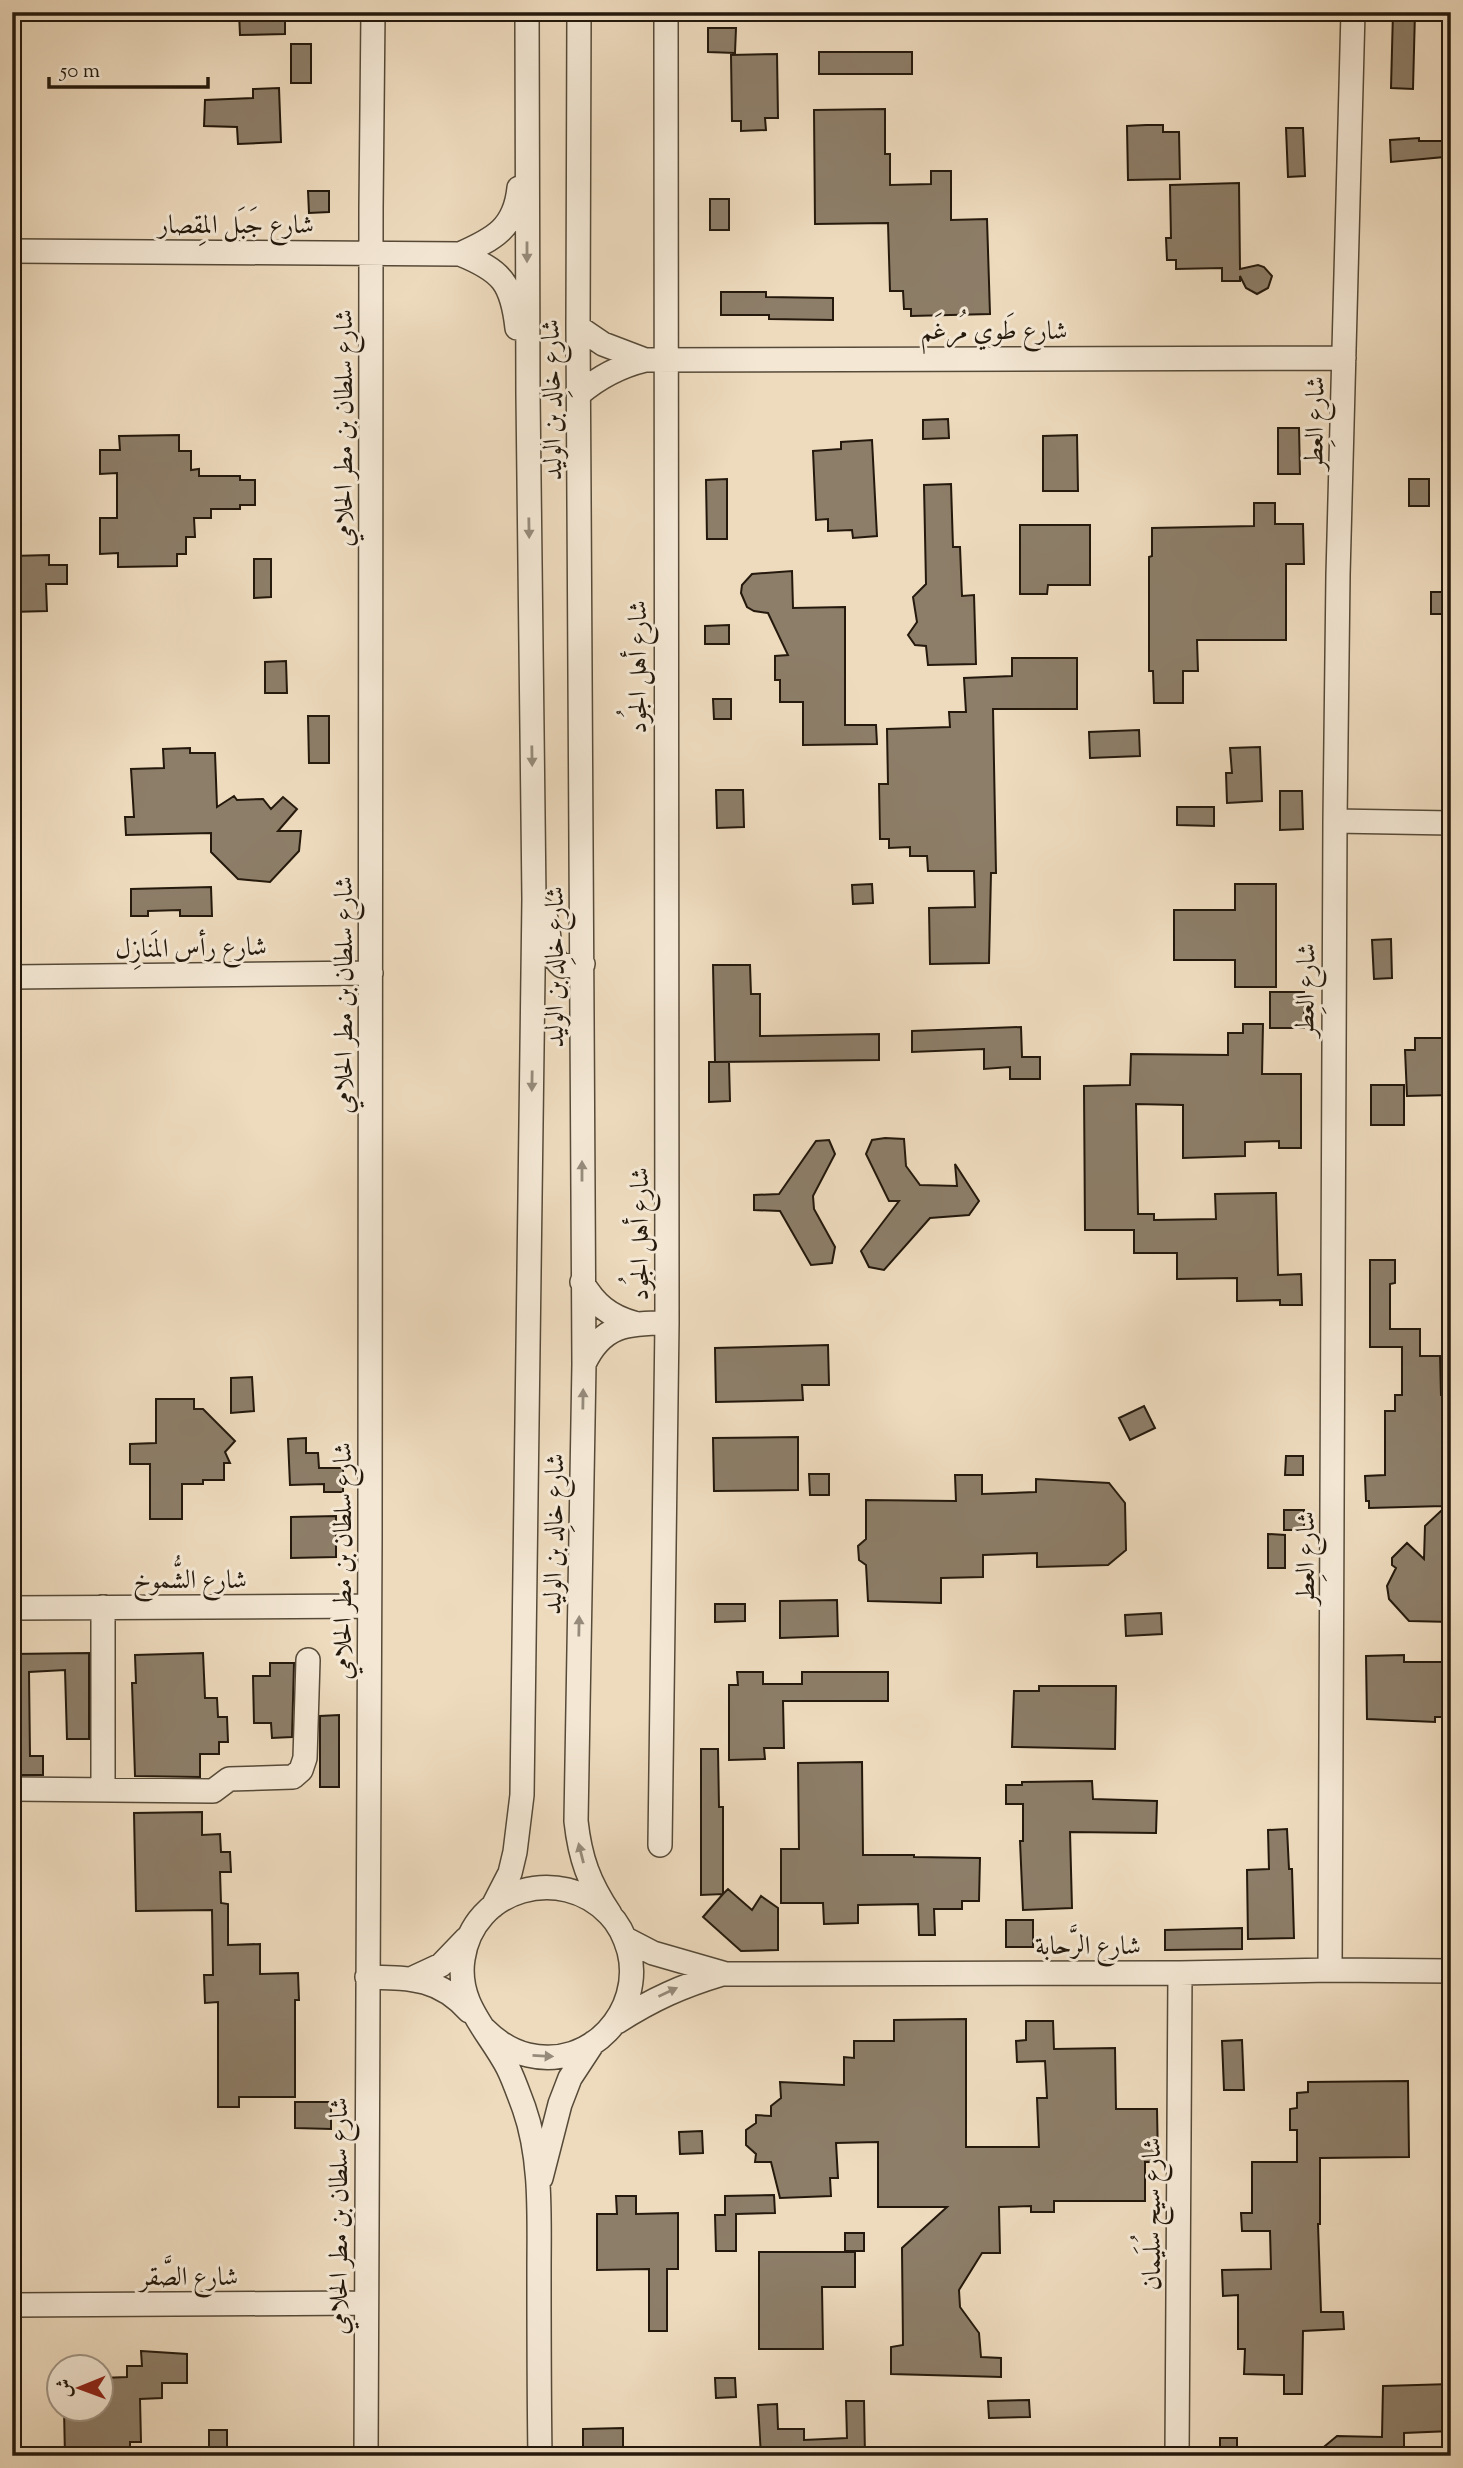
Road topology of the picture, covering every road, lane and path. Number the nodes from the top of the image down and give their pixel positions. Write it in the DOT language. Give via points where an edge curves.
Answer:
graph roads {
  1 [pos="373,12"];
  2 [pos="527,12"];
  3 [pos="579,12"];
  4 [pos="666,12"];
  5 [pos="1353,12"];
  6 [pos="527,98"];
  7 [pos="12,251"];
  8 [pos="371,253"];
  9 [pos="460,254"];
  10 [pos="578,327"];
  11 [pos="1344,358"];
  12 [pos="655,360"];
  13 [pos="579,394"];
  14 [pos="528,395"];
  15 [pos="1335,821"];
  16 [pos="1451,823"];
  17 [pos="534,899"];
  18 [pos="583,964"];
  19 [pos="371,973"];
  20 [pos="12,977"];
  21 [pos="582,1282"];
  22 [pos="667,1322"];
  23 [pos="635,1323"];
  24 [pos="584,1364"];
  25 [pos="369,1606"];
  26 [pos="103,1607"];
  27 [pos="12,1608"];
  28 [pos="308,1660"];
  29 [pos="12,1789"];
  30 [pos="103,1789"];
  31 [pos="660,1845"];
  32 [pos="493,1906"];
  33 [pos="610,1914"];
  34 [pos="474,1927"];
  35 [pos="626,1939"];
  36 [pos="1330,1969"];
  37 [pos="1451,1971"];
  38 [pos="1180,1973"];
  39 [pos="726,1974"];
  40 [pos="367,1977"];
  41 [pos="413,1978"];
  42 [pos="615,2023"];
  43 [pos="480,2025"];
  44 [pos="593,2043"];
  45 [pos="538,2188"];
  46 [pos="366,2303"];
  47 [pos="12,2305"];
  48 [pos="366,2456"];
  49 [pos="540,2456"];
  50 [pos="1177,2456"];
  1 -- 8 [label="street, شارع سلطان بن مطر الحلامي"];
  2 -- 6 [label="street, شارع خالِد بن الوليد"];
  3 -- 10 [label="street, شارع خالِد بن الوليد"];
  4 -- 12 [label="street, شارع أهل الجُود"];
  5 -- 11 [label="street, شارع العِطر"];
  6 -- 9 [label="street, شارع جَبَل المِقصار" via="518,202 512,217 500,232"];
  6 -- 14 [label="street, شارع خالِد بن الوليد, one-way"];
  7 -- 8 [label="street, شارع جَبَل المِقصار"];
  8 -- 9 [label="street, شارع جَبَل المِقصار"];
  8 -- 19 [label="street, شارع سلطان بن مطر الحلامي"];
  9 -- 14 [label="street, شارع جَبَل المِقصار" via="486,265 503,280 514,303"];
  10 -- 12 [label="street, شارع طَوي مُرغَم" via="609,348"];
  10 -- 13 [label="street, شارع خالِد بن الوليد"];
  11 -- 12 [label="street, شارع طَوي مُرغَم"];
  11 -- 15 [label="street, شارع العِطر"];
  12 -- 13 [label="street, شارع طَوي مُرغَم" via="617,369"];
  12 -- 22 [label="street, شارع أهل الجُود"];
  13 -- 18 [label="street, شارع خالِد بن الوليد"];
  14 -- 17 [label="street, شارع خالِد بن الوليد, one-way"];
  15 -- 16 [label="street"];
  15 -- 36 [label="street, شارع العِطر"];
  17 -- 18 [label="street" via="548,920 555,961 562,966"];
  17 -- 32 [label="street, شارع خالِد بن الوليد, one-way" via="522,1795 510,1874"];
  21 -- 18 [label="street, شارع خالِد بن الوليد, one-way"];
  19 -- 20 [label="street, شارع رأس المَنازِل"];
  19 -- 25 [label="street, شارع سلطان بن مطر الحلامي"];
  21 -- 23 [label="street, شارع أهل الجُود" via="603,1309"];
  21 -- 24 [label="street, شارع خالِد بن الوليد"];
  22 -- 23 [label="street, شارع أهل الجُود"];
  22 -- 31 [label="street, شارع أهل الجُود"];
  23 -- 24 [label="street, شارع أهل الجُود" via="609,1332"];
  33 -- 24 [label="street, شارع خالِد بن الوليد, one-way" via="588,1877 576,1821"];
  25 -- 26 [label="street, شارع الشُّموخ"];
  25 -- 40 [label="street, شارع سلطان بن مطر الحلامي"];
  26 -- 27 [label="street, شارع الشُّموخ"];
  26 -- 30 [label="street"];
  28 -- 30 [label="street" via="305,1758 293,1777 229,1779 213,1791"];
  29 -- 30 [label="street"];
  32 -- 33 [label="street" via="511,1894 553,1886 594,1900"];
  32 -- 34 [label="street"];
  33 -- 35 [label="street"];
  34 -- 41 [label="street" via="442,1965"];
  34 -- 43 [label="street" via="462,1975 469,2007"];
  35 -- 39 [label="street, شارع الرَّحابة" via="653,1953"];
  35 -- 42 [label="street" via="632,1983"];
  36 -- 37 [label="street, شارع الرَّحابة"];
  36 -- 38 [label="street, شارع الرَّحابة"];
  38 -- 39 [label="street, شارع الرَّحابة"];
  38 -- 50 [label="street, شارع سيح سُلَيمان"];
  42 -- 39 [label="street, شارع الرَّحابة, one-way" via="682,1986"];
  40 -- 41 [label="street"];
  40 -- 46 [label="street, شارع سلطان بن مطر الحلامي"];
  41 -- 43 [label="street" via="454,1996"];
  42 -- 44 [label="street"];
  43 -- 44 [label="street, one-way" via="496,2040 527,2055 561,2056"];
  43 -- 45 [label="street" via="508,2068 524,2108"];
  44 -- 45 [label="street" via="570,2078 560,2104"];
  45 -- 49 [label="street"];
  46 -- 47 [label="street, شارع الصَّقر"];
  46 -- 48 [label="street, شارع سلطان بن مطر الحلامي"];
}
